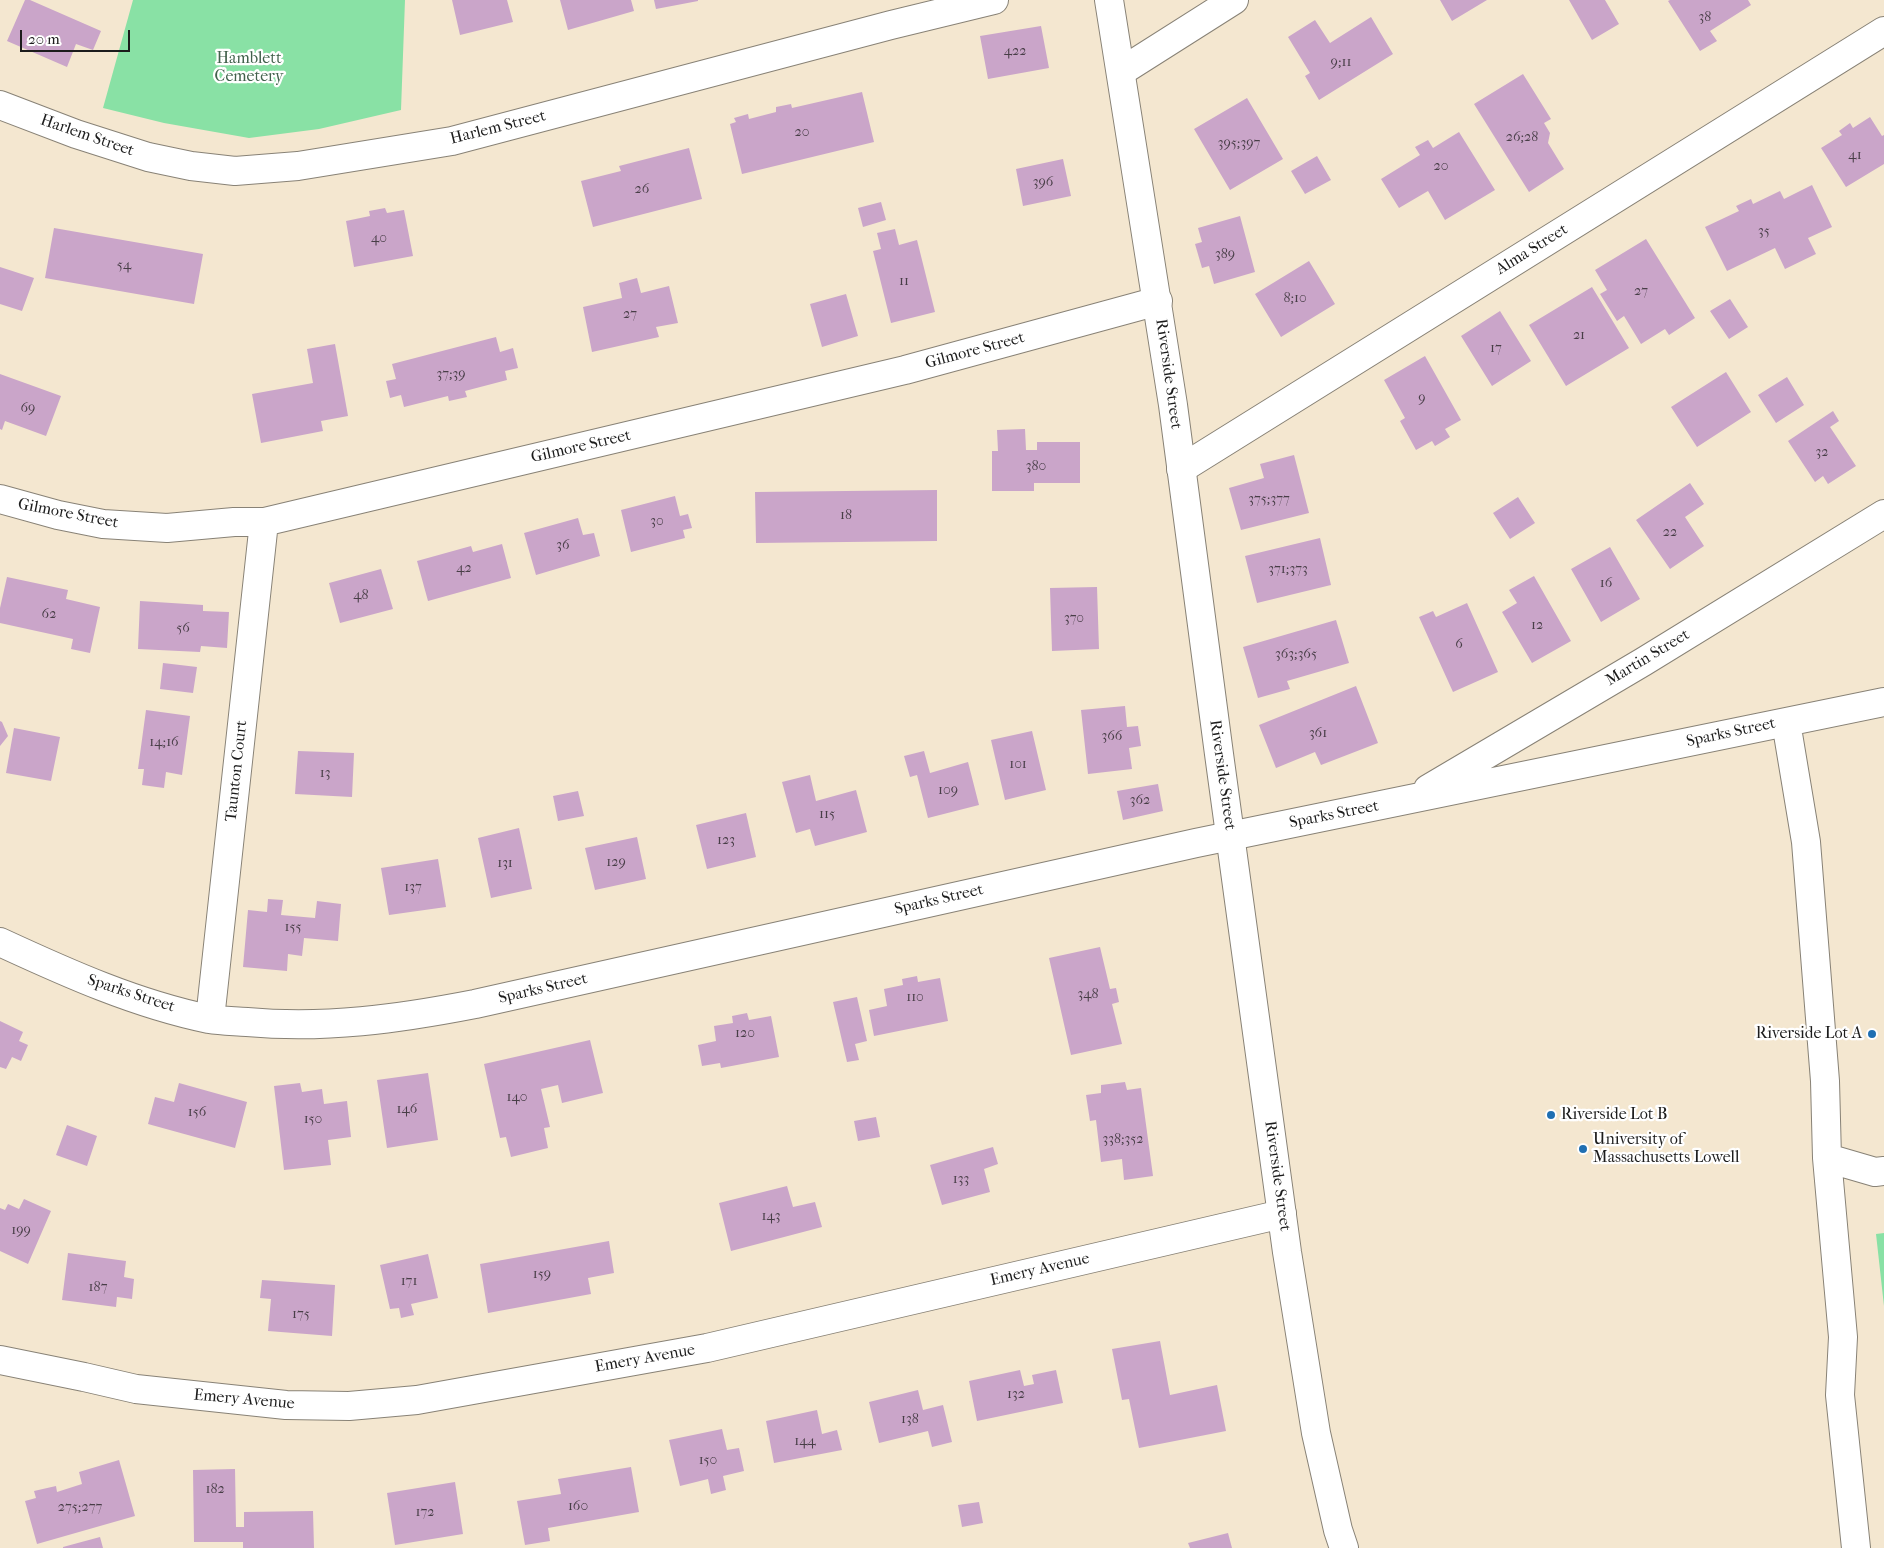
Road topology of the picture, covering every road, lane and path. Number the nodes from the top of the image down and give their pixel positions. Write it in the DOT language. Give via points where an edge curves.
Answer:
graph roads {
  1 [pos="994,0"];
  2 [pos="1109,0"];
  3 [pos="1234,0"];
  4 [pos="1884,31"];
  5 [pos="1122,71"];
  6 [pos="0,105"];
  7 [pos="1158,301"];
  8 [pos="1181,469"];
  9 [pos="0,499"];
  10 [pos="1884,514"];
  11 [pos="264,522"];
  12 [pos="1884,702"];
  13 [pos="1786,722"];
  14 [pos="1410,800"];
  15 [pos="1230,836"];
  16 [pos="0,942"];
  17 [pos="210,1019"];
  18 [pos="1827,1158"];
  19 [pos="1884,1171"];
  20 [pos="1282,1214"];
  21 [pos="0,1360"];
  22 [pos="1344,1548"];
  23 [pos="1856,1548"];
  1 -- 6 [label="street, Harlem Street" via="452,141 298,166 235,172 191,166 148,157"];
  2 -- 5 [label="street, Riverside Street"];
  3 -- 5 [label="street"];
  4 -- 8 [label="street, Alma Street"];
  5 -- 7 [label="street, Riverside Street"];
  7 -- 8 [label="street, Riverside Street"];
  7 -- 11 [label="street, Gilmore Street" via="905,370"];
  8 -- 15 [label="street, Riverside Street"];
  9 -- 11 [label="street, Gilmore Street" via="103,524 167,528"];
  10 -- 14 [label="street, Martin Street"];
  11 -- 17 [label="street, Taunton Court"];
  12 -- 13 [label="street, Sparks Street"];
  13 -- 14 [label="street, Sparks Street"];
  13 -- 18 [label="street" via="1806,842 1825,1081"];
  14 -- 15 [label="street, Sparks Street"];
  15 -- 17 [label="street, Sparks Street" via="415,1016 320,1025"];
  15 -- 20 [label="street, Riverside Street"];
  16 -- 17 [label="street, Sparks Street" via="96,984"];
  18 -- 19 [label="street" via="1876,1172"];
  18 -- 23 [label="street" via="1843,1337 1840,1395"];
  20 -- 21 [label="street, Emery Avenue" via="707,1348 417,1400 349,1406 286,1405 136,1390"];
  20 -- 22 [label="street, Riverside Street" via="1316,1433"];
}
